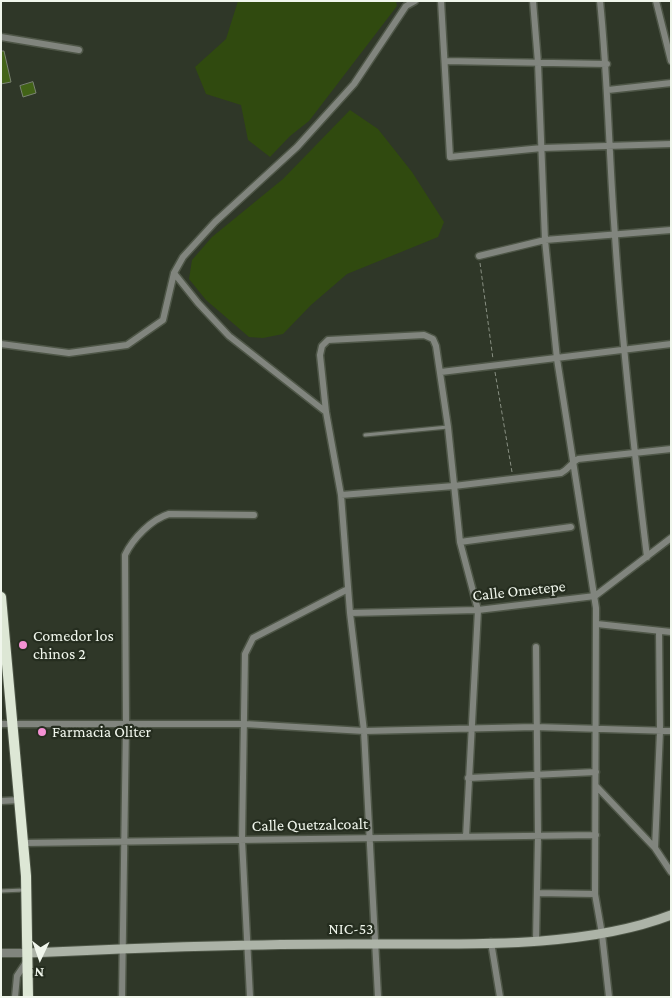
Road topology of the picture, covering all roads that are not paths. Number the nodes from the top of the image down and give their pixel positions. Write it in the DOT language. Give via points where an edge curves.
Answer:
graph roads {
  1 [pos="415,1"];
  2 [pos="441,1"];
  3 [pos="533,1"];
  4 [pos="600,1"];
  5 [pos="656,1"];
  6 [pos="405,4"];
  7 [pos="1,37"];
  8 [pos="79,50"];
  9 [pos="671,61"];
  10 [pos="445,62"];
  11 [pos="538,64"];
  12 [pos="607,64"];
  13 [pos="671,82"];
  14 [pos="608,90"];
  15 [pos="671,144"];
  16 [pos="610,146"];
  17 [pos="542,148"];
  18 [pos="671,230"];
  19 [pos="615,234"];
  20 [pos="544,240"];
  21 [pos="479,256"];
  22 [pos="174,273"];
  23 [pos="1,344"];
  24 [pos="671,344"];
  25 [pos="623,349"];
  26 [pos="557,359"];
  27 [pos="441,372"];
  28 [pos="326,412"];
  29 [pos="448,427"];
  30 [pos="365,435"];
  31 [pos="671,449"];
  32 [pos="634,452"];
  33 [pos="572,462"];
  34 [pos="454,486"];
  35 [pos="340,495"];
  36 [pos="254,515"];
  37 [pos="571,526"];
  38 [pos="671,538"];
  39 [pos="460,542"];
  40 [pos="647,557"];
  41 [pos="348,589"];
  42 [pos="595,596"];
  43 [pos="1,597"];
  44 [pos="478,610"];
  45 [pos="350,613"];
  46 [pos="597,624"];
  47 [pos="659,631"];
  48 [pos="671,632"];
  49 [pos="536,647"];
  50 [pos="1,724"];
  51 [pos="13,724"];
  52 [pos="126,724"];
  53 [pos="245,724"];
  54 [pos="536,727"];
  55 [pos="470,728"];
  56 [pos="596,729"];
  57 [pos="364,731"];
  58 [pos="660,731"];
  59 [pos="671,731"];
  60 [pos="596,772"];
  61 [pos="536,775"];
  62 [pos="468,778"];
  63 [pos="596,786"];
  64 [pos="20,800"];
  65 [pos="1,801"];
  66 [pos="596,835"];
  67 [pos="538,836"];
  68 [pos="466,837"];
  69 [pos="371,838"];
  70 [pos="242,840"];
  71 [pos="124,842"];
  72 [pos="24,843"];
  73 [pos="655,848"];
  74 [pos="671,872"];
  75 [pos="27,890"];
  76 [pos="1,891"];
  77 [pos="537,893"];
  78 [pos="595,894"];
  79 [pos="671,915"];
  80 [pos="602,934"];
  81 [pos="536,940"];
  82 [pos="491,942"];
  83 [pos="246,944"];
  84 [pos="375,944"];
  85 [pos="122,948"];
  86 [pos="1,953"];
  87 [pos="28,956"];
  88 [pos="16,997"];
  89 [pos="28,997"];
  90 [pos="122,997"];
  91 [pos="250,997"];
  92 [pos="378,997"];
  93 [pos="500,997"];
  94 [pos="609,997"];
  1 -- 6 [label="street"];
  2 -- 10 [label="street"];
  3 -- 11 [label="street"];
  4 -- 12 [label="street"];
  5 -- 9 [label="street"];
  6 -- 22 [label="street" via="354,84 297,147 215,222 183,257"];
  7 -- 8 [label="street"];
  10 -- 11 [label="street"];
  10 -- 17 [label="street" via="450,157"];
  11 -- 12 [label="street"];
  11 -- 17 [label="street"];
  12 -- 14 [label="street"];
  13 -- 14 [label="street"];
  14 -- 16 [label="street"];
  15 -- 16 [label="street"];
  16 -- 17 [label="street"];
  16 -- 19 [label="street"];
  17 -- 20 [label="street"];
  18 -- 19 [label="street"];
  19 -- 20 [label="street"];
  19 -- 25 [label="street"];
  20 -- 21 [label="street"];
  20 -- 26 [label="street"];
  22 -- 23 [label="street" via="162,320 127,345 69,353"];
  22 -- 28 [label="street" via="229,336"];
  24 -- 25 [label="street"];
  25 -- 26 [label="street"];
  25 -- 32 [label="street"];
  26 -- 27 [label="street"];
  26 -- 33 [label="street"];
  27 -- 28 [label="street" via="432,339 424,335 328,340 320,354"];
  27 -- 29 [label="street"];
  28 -- 35 [label="street"];
  29 -- 30 [label="lane"];
  29 -- 34 [label="street"];
  31 -- 32 [label="street"];
  32 -- 33 [label="street"];
  32 -- 40 [label="street"];
  33 -- 34 [label="street" via="568,470 561,473"];
  33 -- 42 [label="street"];
  34 -- 35 [label="street"];
  34 -- 39 [label="street"];
  35 -- 41 [label="street"];
  36 -- 52 [label="street" via="169,514 157,518 128,547 125,555"];
  37 -- 39 [label="street"];
  38 -- 40 [label="street"];
  39 -- 44 [label="street"];
  40 -- 42 [label="street"];
  41 -- 45 [label="street"];
  41 -- 53 [label="street" via="253,638 245,654"];
  42 -- 44 [label="street, Calle Ometepe"];
  42 -- 46 [label="street"];
  43 -- 51 [label="highway"];
  44 -- 45 [label="street, Calle Ometepe"];
  44 -- 55 [label="street"];
  45 -- 57 [label="street"];
  46 -- 47 [label="street"];
  46 -- 56 [label="street"];
  47 -- 48 [label="street"];
  47 -- 58 [label="street"];
  49 -- 54 [label="street"];
  50 -- 51 [label="street"];
  51 -- 52 [label="street"];
  51 -- 64 [label="highway"];
  52 -- 53 [label="street"];
  52 -- 71 [label="street"];
  53 -- 57 [label="street"];
  53 -- 70 [label="street"];
  54 -- 55 [label="street"];
  54 -- 56 [label="street"];
  54 -- 61 [label="street"];
  55 -- 57 [label="street"];
  55 -- 62 [label="street"];
  56 -- 58 [label="street"];
  56 -- 60 [label="street"];
  57 -- 69 [label="street"];
  58 -- 59 [label="street"];
  58 -- 73 [label="street"];
  60 -- 61 [label="street"];
  60 -- 63 [label="street"];
  61 -- 62 [label="street"];
  61 -- 67 [label="street"];
  62 -- 68 [label="street"];
  63 -- 66 [label="street"];
  63 -- 73 [label="street"];
  64 -- 65 [label="street"];
  64 -- 72 [label="highway"];
  66 -- 67 [label="street, Calle Quetzalcoalt"];
  66 -- 78 [label="street"];
  67 -- 68 [label="street, Calle Quetzalcoalt"];
  67 -- 77 [label="street"];
  68 -- 69 [label="street, Calle Quetzalcoalt"];
  69 -- 70 [label="street, Calle Quetzalcoalt"];
  69 -- 84 [label="street"];
  70 -- 71 [label="street, Calle Quetzalcoalt"];
  70 -- 83 [label="street"];
  71 -- 72 [label="street, Calle Quetzalcoalt"];
  71 -- 85 [label="street"];
  72 -- 75 [label="highway"];
  73 -- 74 [label="street"];
  75 -- 76 [label="lane"];
  75 -- 87 [label="highway"];
  77 -- 78 [label="street"];
  77 -- 81 [label="street"];
  78 -- 80 [label="street"];
  79 -- 80 [label="main road, NIC-53 / NIC-53"];
  80 -- 81 [label="main road, NIC-53 / NIC-53"];
  80 -- 94 [label="street"];
  81 -- 82 [label="main road, NIC-53 / NIC-53"];
  82 -- 84 [label="main road, NIC-53 / NIC-53"];
  82 -- 93 [label="street"];
  83 -- 84 [label="main road, NIC-53 / NIC-53"];
  83 -- 85 [label="main road, NIC-53 / NIC-53"];
  83 -- 91 [label="street"];
  84 -- 92 [label="street"];
  85 -- 87 [label="main road, NIC-53 / NIC-53"];
  85 -- 90 [label="street"];
  86 -- 87 [label="street"];
  87 -- 88 [label="street" via="17,976"];
  87 -- 89 [label="highway"];
}
